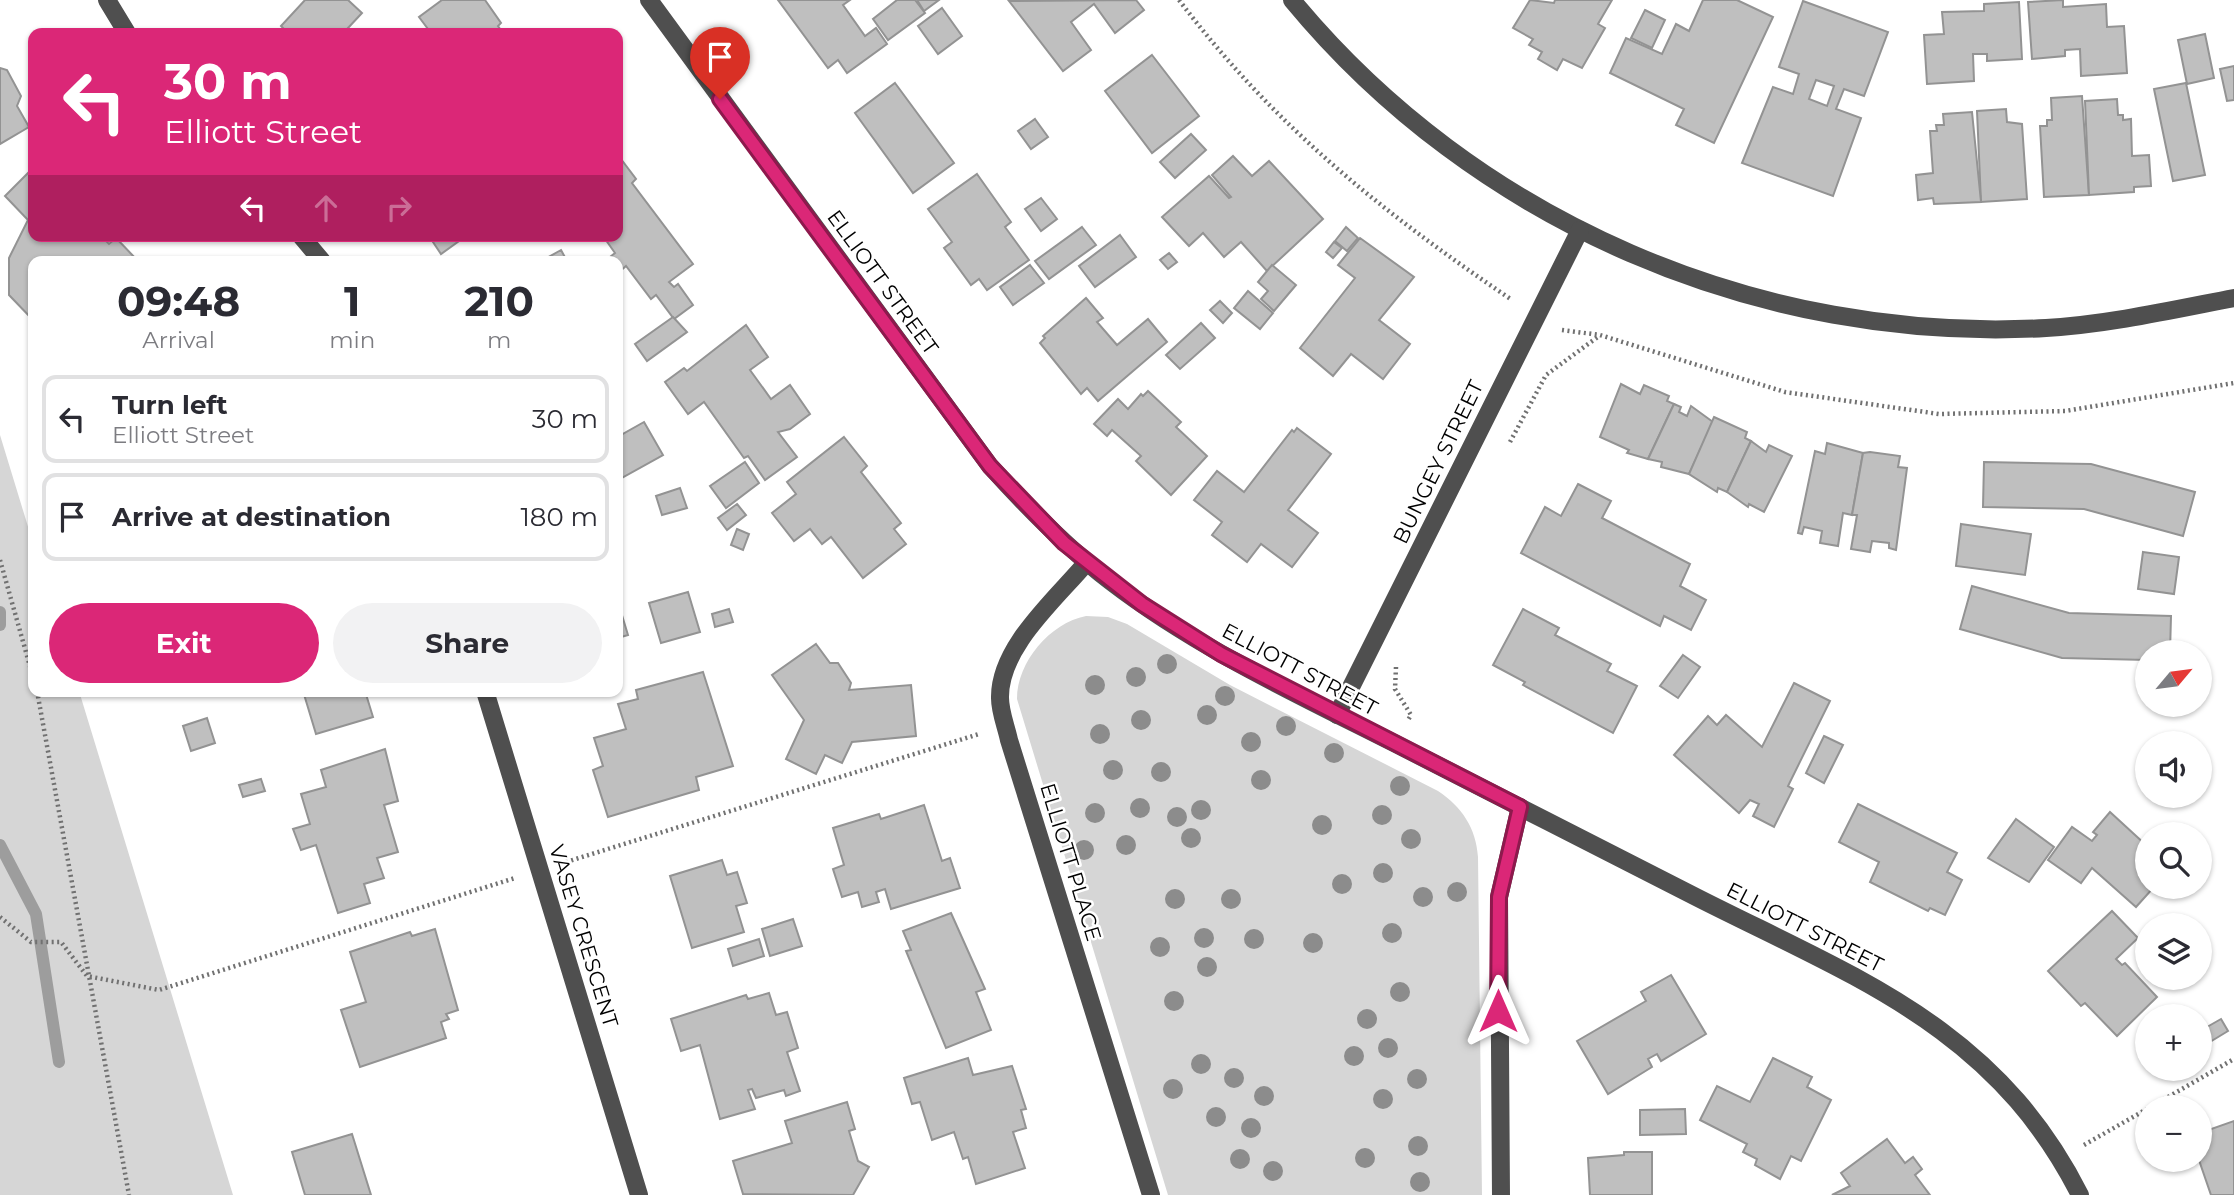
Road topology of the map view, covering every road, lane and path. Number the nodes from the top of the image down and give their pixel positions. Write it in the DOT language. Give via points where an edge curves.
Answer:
graph roads {
  1 [pos="107,0"];
  2 [pos="649,0"];
  3 [pos="1292,0"];
  4 [pos="124,28"];
  5 [pos="1580,230"];
  6 [pos="306,242"];
  7 [pos="318,256"];
  8 [pos="2234,298"];
  9 [pos="1600,335"];
  10 [pos="1507,448"];
  11 [pos="0,560"];
  12 [pos="1087,562"];
  13 [pos="1396,656"];
  14 [pos="28,659"];
  15 [pos="38,697"];
  16 [pos="487,697"];
  17 [pos="1337,715"];
  18 [pos="1006,726"];
  19 [pos="1396,744"];
  20 [pos="1520,807"];
  21 [pos="540,871"];
  22 [pos="0,917"];
  23 [pos="87,976"];
  24 [pos="2234,1059"];
  25 [pos="2171,1095"];
  26 [pos="2135,1115"];
  27 [pos="2059,1158"];
  28 [pos="130,1195"];
  29 [pos="639,1195"];
  30 [pos="1151,1195"];
  31 [pos="1501,1195"];
  32 [pos="2080,1195"];
  1 -- 4 [label="street"];
  2 -- 12 [label="street, ELLIOTT STREET" via="990,466"];
  3 -- 5 [label="street" via="1340,54 1428,132 1518,196"];
  5 -- 8 [label="street" via="1719,287 1870,323 1964,328 2067,326"];
  5 -- 17 [label="street, BUNGEY STREET"];
  6 -- 7 [label="street"];
  9 -- 10 [label="path" via="1546,375"];
  11 -- 14 [label="path"];
  12 -- 17 [label="street, ELLIOTT STREET" via="1202,643"];
  12 -- 18 [label="street, ELLIOTT PLACE" via="1007,663 1000,698"];
  13 -- 19 [label="path" via="1395,689 1411,715"];
  15 -- 23 [label="path"];
  16 -- 21 [label="street, VASEY CRESCENT"];
  17 -- 19 [label="street, ELLIOTT STREET"];
  18 -- 21 [label="path"];
  18 -- 30 [label="street, ELLIOTT PLACE"];
  19 -- 20 [label="street, ELLIOTT STREET"];
  20 -- 27 [label="street, ELLIOTT STREET" via="1920,1014 1983,1063 2026,1111"];
  20 -- 31 [label="street" via="1499,897"];
  21 -- 23 [label="path" via="159,990"];
  21 -- 29 [label="street, VASEY CRESCENT"];
  22 -- 23 [label="path" via="31,943 61,942"];
  23 -- 28 [label="path"];
  24 -- 25 [label="path"];
  26 -- 27 [label="path"];
  27 -- 32 [label="street, ELLIOTT STREET"];
}
